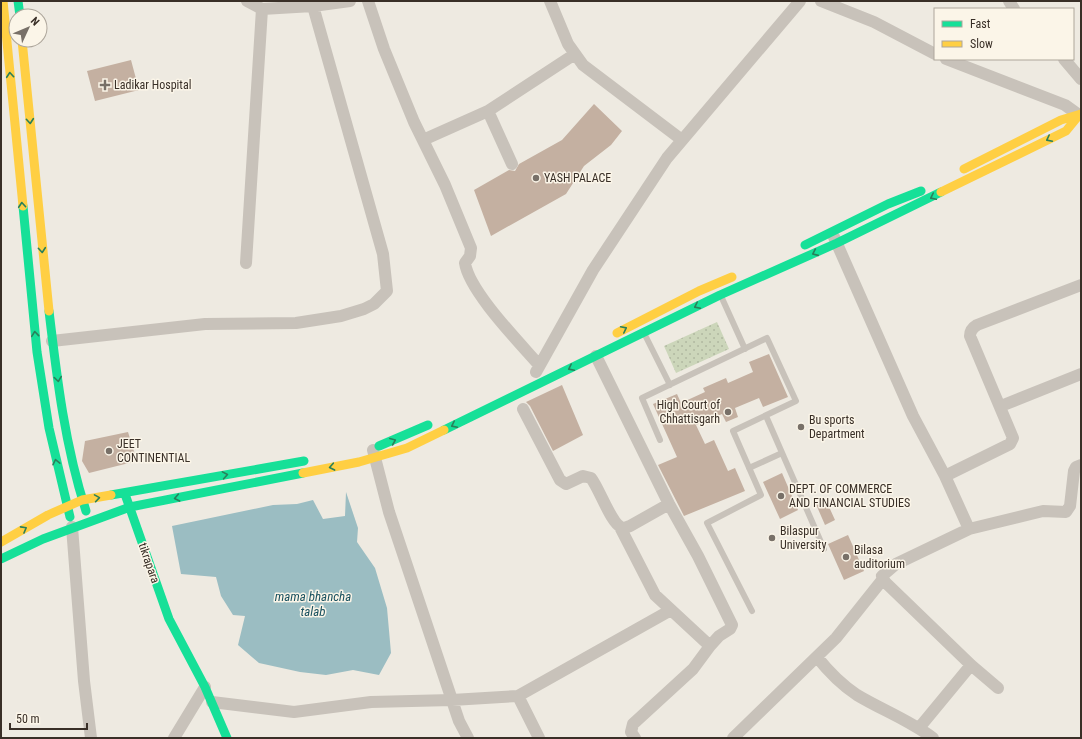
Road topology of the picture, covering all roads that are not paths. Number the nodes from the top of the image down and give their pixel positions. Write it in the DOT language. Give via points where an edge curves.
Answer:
graph roads {
  1 [pos="3,1"];
  2 [pos="247,1"];
  3 [pos="350,1"];
  4 [pos="368,1"];
  5 [pos="550,1"];
  6 [pos="800,1"];
  7 [pos="821,1"];
  8 [pos="313,6"];
  9 [pos="262,9"];
  10 [pos="23,48"];
  11 [pos="934,53"];
  12 [pos="575,54"];
  13 [pos="949,60"];
  14 [pos="1065,60"];
  15 [pos="1081,79"];
  16 [pos="488,111"];
  17 [pos="1080,115"];
  18 [pos="423,140"];
  19 [pos="682,140"];
  20 [pos="512,164"];
  21 [pos="958,172"];
  22 [pos="930,186"];
  23 [pos="834,238"];
  24 [pos="796,249"];
  25 [pos="246,263"];
  26 [pos="738,275"];
  27 [pos="716,284"];
  28 [pos="1081,285"];
  29 [pos="720,295"];
  30 [pos="643,332"];
  31 [pos="611,336"];
  32 [pos="52,341"];
  33 [pos="745,349"];
  34 [pos="596,356"];
  35 [pos="1081,374"];
  36 [pos="670,385"];
  37 [pos="1001,406"];
  38 [pos="523,410"];
  39 [pos="766,416"];
  40 [pos="438,421"];
  41 [pos="660,440"];
  42 [pos="371,453"];
  43 [pos="782,453"];
  44 [pos="311,460"];
  45 [pos="1081,465"];
  46 [pos="749,468"];
  47 [pos="945,476"];
  48 [pos="125,493"];
  49 [pos="82,500"];
  50 [pos="669,504"];
  51 [pos="67,507"];
  52 [pos="130,507"];
  53 [pos="90,522"];
  54 [pos="72,527"];
  55 [pos="620,527"];
  56 [pos="969,529"];
  57 [pos="1,542"];
  58 [pos="824,549"];
  59 [pos="1,559"];
  60 [pos="883,579"];
  61 [pos="671,610"];
  62 [pos="752,611"];
  63 [pos="710,646"];
  64 [pos="817,657"];
  65 [pos="971,665"];
  66 [pos="205,687"];
  67 [pos="998,688"];
  68 [pos="518,696"];
  69 [pos="452,700"];
  70 [pos="212,702"];
  71 [pos="919,728"];
  72 [pos="91,738"];
  73 [pos="174,738"];
  74 [pos="227,738"];
  75 [pos="468,738"];
  76 [pos="539,738"];
  77 [pos="635,738"];
  78 [pos="733,738"];
  79 [pos="933,738"];
  51 -- 1 [label="main road, one-way" via="49,428 37,352"];
  2 -- 9 [label="street"];
  3 -- 8 [label="street"];
  4 -- 18 [label="street" via="384,49"];
  5 -- 12 [label="street" via="568,44"];
  6 -- 19 [label="street"];
  7 -- 11 [label="street" via="874,22"];
  8 -- 9 [label="street"];
  8 -- 32 [label="street" via="383,254 387,291 374,304 364,309 341,316 296,323 205,324"];
  9 -- 25 [label="street"];
  10 -- 32 [label="main road, one-way"];
  12 -- 16 [label="street"];
  12 -- 19 [label="street" via="583,65 616,92"];
  13 -- 17 [label="street" via="1065,105"];
  14 -- 15 [label="street"];
  16 -- 18 [label="street"];
  16 -- 20 [label="street"];
  17 -- 21 [label="main road" via="1061,120"];
  17 -- 23 [label="main road, one-way" via="1066,131"];
  18 -- 19 [label="street" via="471,248 470,256 465,263 466,273 477,291 539,369 593,270"];
  22 -- 23 [label="main road" via="888,204"];
  23 -- 24 [label="main road"];
  23 -- 29 [label="main road, one-way"];
  23 -- 47 [label="street" via="913,416"];
  26 -- 27 [label="main road"];
  27 -- 29 [label="lane"];
  31 -- 27 [label="main road, one-way"];
  28 -- 37 [label="street" via="972,328 970,336"];
  29 -- 30 [label="main road, one-way"];
  29 -- 33 [label="lane"];
  30 -- 34 [label="main road"];
  30 -- 36 [label="lane"];
  32 -- 49 [label="main road, one-way" via="65,428 76,484"];
  33 -- 36 [label="lane"];
  33 -- 39 [label="lane" via="767,338 796,401"];
  34 -- 42 [label="main road, one-way" via="407,448"];
  34 -- 50 [label="street"];
  35 -- 37 [label="street"];
  36 -- 41 [label="lane" via="642,398"];
  37 -- 47 [label="street" via="1012,434 1012,442"];
  38 -- 55 [label="street" via="560,480 566,484 584,476 591,478"];
  39 -- 43 [label="lane"];
  39 -- 46 [label="lane" via="733,431"];
  42 -- 40 [label="main road, one-way"];
  42 -- 52 [label="main road, one-way"];
  42 -- 69 [label="street" via="409,576"];
  43 -- 46 [label="lane"];
  43 -- 58 [label="lane"];
  48 -- 44 [label="main road, one-way"];
  45 -- 56 [label="street" via="1074,471 1070,506 1066,512 1043,511"];
  46 -- 62 [label="lane" via="761,495 707,522"];
  47 -- 56 [label="street"];
  49 -- 48 [label="main road, one-way"];
  48 -- 52 [label="main road, tikrapara"];
  49 -- 51 [label="main road"];
  49 -- 53 [label="main road"];
  50 -- 55 [label="street" via="630,526"];
  50 -- 63 [label="street" via="732,625"];
  51 -- 54 [label="main road"];
  57 -- 51 [label="main road, one-way"];
  52 -- 53 [label="main road"];
  52 -- 66 [label="main road, tikrapara" via="169,619"];
  53 -- 54 [label="main road"];
  54 -- 59 [label="main road"];
  54 -- 72 [label="street"];
  55 -- 61 [label="street" via="655,595"];
  56 -- 60 [label="street" via="896,564 884,572"];
  60 -- 64 [label="street" via="836,638"];
  60 -- 65 [label="street"];
  61 -- 63 [label="street"];
  61 -- 68 [label="street"];
  63 -- 77 [label="street" via="693,669 633,724 631,732"];
  64 -- 71 [label="street" via="856,694"];
  64 -- 78 [label="street"];
  65 -- 67 [label="street"];
  65 -- 71 [label="street"];
  66 -- 70 [label="main road, tikrapara"];
  66 -- 73 [label="street"];
  68 -- 69 [label="street"];
  68 -- 76 [label="street"];
  69 -- 70 [label="street" via="371,702 294,712"];
  69 -- 75 [label="street" via="458,721"];
  70 -- 74 [label="main road, tikrapara"];
  71 -- 79 [label="street"];
}
